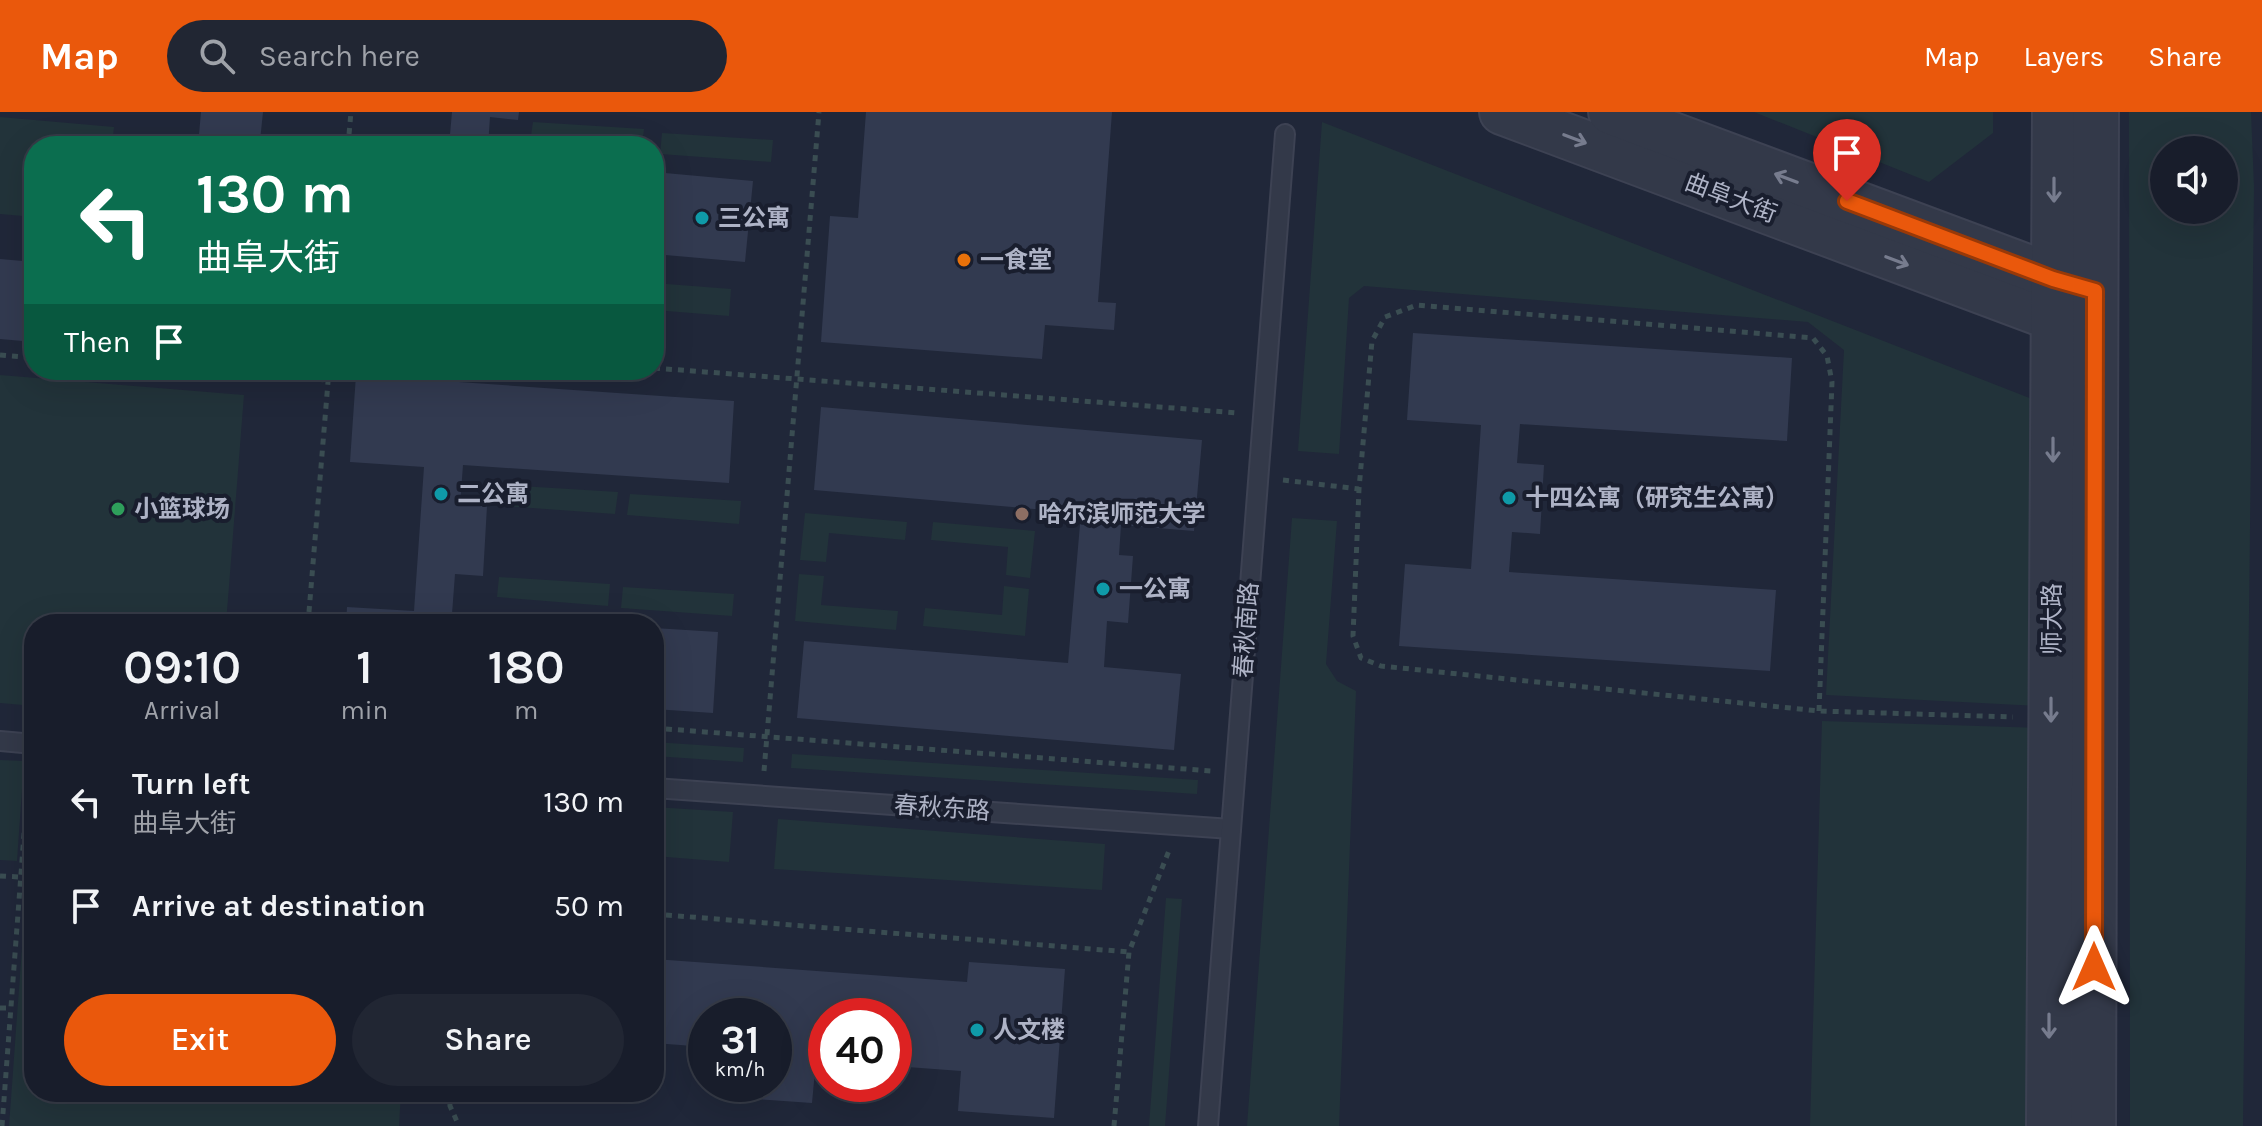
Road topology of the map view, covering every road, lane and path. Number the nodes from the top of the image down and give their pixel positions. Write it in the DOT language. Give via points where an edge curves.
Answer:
graph roads {
  1 [pos="351,112"];
  2 [pos="819,112"];
  3 [pos="1502,112"];
  4 [pos="1611,112"];
  5 [pos="2055,112"];
  6 [pos="2096,112"];
  7 [pos="1285,134"];
  8 [pos="349,136"];
  9 [pos="2053,299"];
  10 [pos="2095,312"];
  11 [pos="0,355"];
  12 [pos="24,357"];
  13 [pos="664,369"];
  14 [pos="797,379"];
  15 [pos="328,380"];
  16 [pos="1263,415"];
  17 [pos="1258,477"];
  18 [pos="1359,489"];
  19 [pos="309,614"];
  20 [pos="1819,711"];
  21 [pos="2014,717"];
  22 [pos="664,729"];
  23 [pos="767,737"];
  24 [pos="0,741"];
  25 [pos="24,743"];
  26 [pos="1235,773"];
  27 [pos="664,789"];
  28 [pos="762,796"];
  29 [pos="1179,825"];
  30 [pos="1231,829"];
  31 [pos="24,836"];
  32 [pos="0,876"];
  33 [pos="20,877"];
  34 [pos="664,915"];
  35 [pos="1129,952"];
  36 [pos="0,1008"];
  37 [pos="12,1008"];
  38 [pos="450,1102"];
  39 [pos="2,1126"];
  40 [pos="459,1126"];
  41 [pos="1114,1126"];
  42 [pos="1208,1126"];
  43 [pos="2049,1126"];
  44 [pos="2093,1126"];
  1 -- 8 [label="path"];
  2 -- 14 [label="path"];
  3 -- 9 [label="street, 曲阜大街, one-way"];
  9 -- 4 [label="street, 曲阜大街, one-way"];
  5 -- 9 [label="street, 师大路, one-way"];
  6 -- 10 [label="street, 师大路"];
  7 -- 16 [label="lane, 春秋南路"];
  9 -- 10 [label="street, 曲阜大街"];
  9 -- 43 [label="street, 师大路, one-way"];
  10 -- 44 [label="street, 师大路"];
  11 -- 12 [label="path"];
  13 -- 14 [label="path"];
  14 -- 16 [label="path"];
  14 -- 23 [label="path"];
  15 -- 19 [label="path"];
  16 -- 17 [label="lane, 春秋南路"];
  17 -- 18 [label="path"];
  17 -- 26 [label="lane, 春秋南路"];
  18 -- 20 [label="path" via="1353,636 1361,658 1381,666"];
  18 -- 20 [label="path" via="1372,341 1385,317 1417,305 1813,338 1827,356 1832,382"];
  20 -- 21 [label="path"];
  22 -- 23 [label="path"];
  23 -- 26 [label="path"];
  23 -- 28 [label="path"];
  24 -- 25 [label="lane"];
  26 -- 30 [label="lane, 春秋南路"];
  27 -- 28 [label="lane, 春秋东路"];
  28 -- 29 [label="lane, 春秋东路"];
  29 -- 30 [label="lane, 春秋东路"];
  29 -- 35 [label="path"];
  30 -- 42 [label="lane, 春秋南路"];
  31 -- 33 [label="path"];
  32 -- 33 [label="path"];
  33 -- 37 [label="path"];
  34 -- 35 [label="path"];
  35 -- 41 [label="path"];
  36 -- 37 [label="path"];
  37 -- 39 [label="path"];
  38 -- 40 [label="path"];
}
